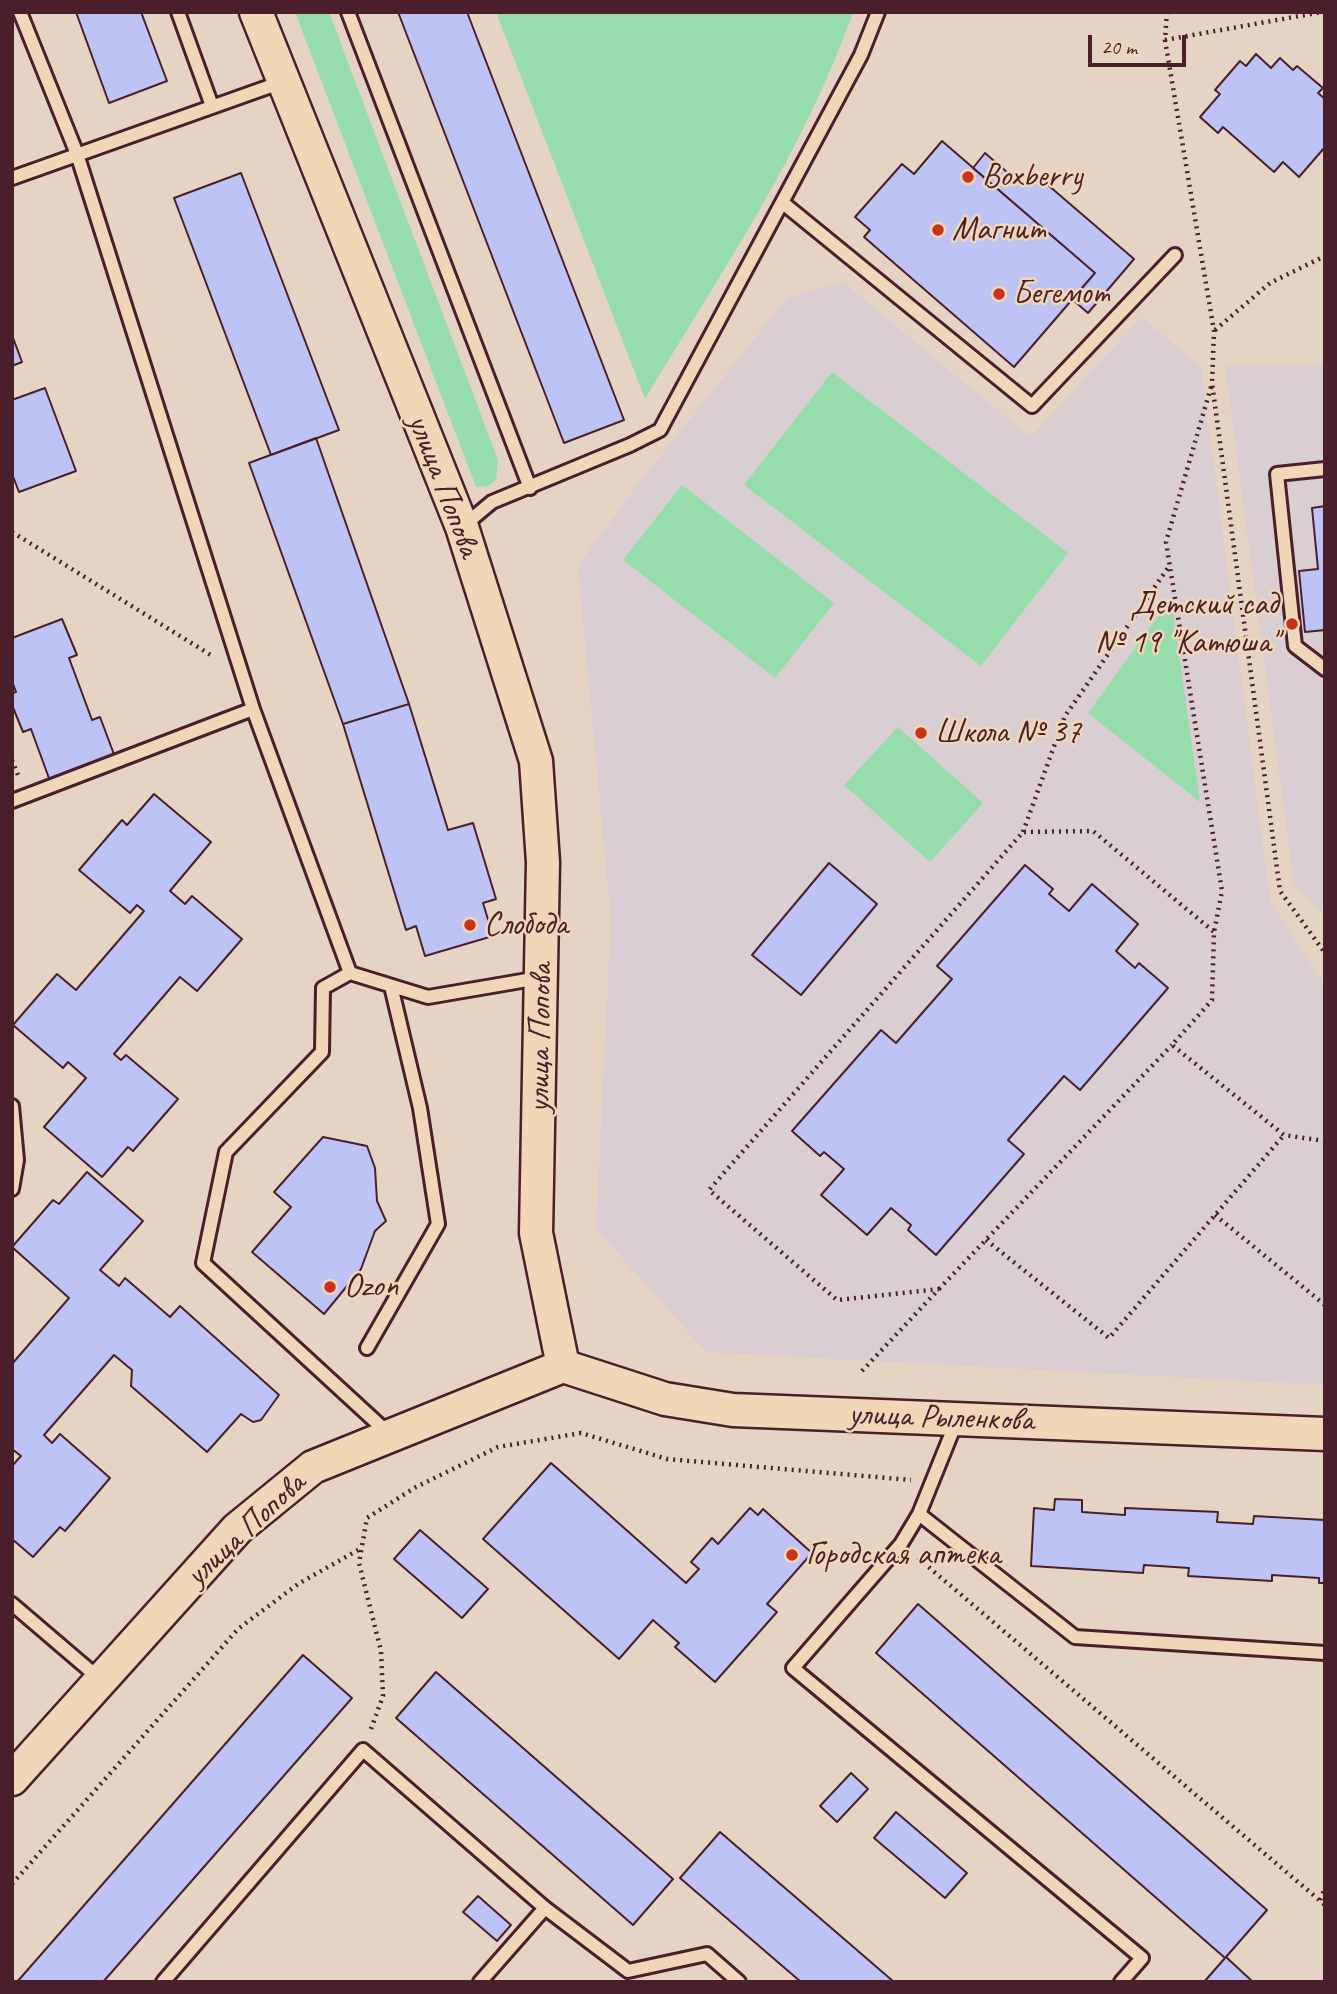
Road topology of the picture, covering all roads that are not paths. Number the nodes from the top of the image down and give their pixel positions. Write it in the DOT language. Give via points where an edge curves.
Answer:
graph roads {
  1 [pos="20,12"];
  2 [pos="178,12"];
  3 [pos="256,12"];
  4 [pos="348,12"];
  5 [pos="878,12"];
  6 [pos="283,82"];
  7 [pos="212,106"];
  8 [pos="77,154"];
  9 [pos="12,178"];
  10 [pos="783,203"];
  11 [pos="1175,255"];
  12 [pos="1325,469"];
  13 [pos="530,488"];
  14 [pos="461,527"];
  15 [pos="1325,669"];
  16 [pos="253,709"];
  17 [pos="12,801"];
  18 [pos="350,973"];
  19 [pos="542,977"];
  20 [pos="391,986"];
  21 [pos="12,1106"];
  22 [pos="12,1189"];
  23 [pos="367,1348"];
  24 [pos="563,1366"];
  25 [pos="957,1419"];
  26 [pos="1325,1434"];
  27 [pos="390,1436"];
  28 [pos="919,1514"];
  29 [pos="12,1604"];
  30 [pos="1325,1653"];
  31 [pos="101,1680"];
  32 [pos="12,1779"];
  33 [pos="545,1908"];
  34 [pos="163,1982"];
  35 [pos="480,1982"];
  36 [pos="738,1982"];
  37 [pos="1121,1982"];
  1 -- 8 [label="lane"];
  2 -- 7 [label="lane"];
  3 -- 6 [label="street, улица Попова"];
  4 -- 13 [label="lane"];
  5 -- 10 [label="lane" via="861,55"];
  6 -- 7 [label="lane"];
  6 -- 14 [label="street, улица Попова"];
  7 -- 8 [label="lane"];
  8 -- 9 [label="lane"];
  8 -- 16 [label="lane"];
  10 -- 11 [label="lane" via="1031,406"];
  10 -- 13 [label="lane" via="660,430"];
  12 -- 15 [label="lane" via="1277,474 1295,646"];
  13 -- 14 [label="lane" via="492,502"];
  14 -- 19 [label="street, улица Попова" via="536,761 543,862"];
  16 -- 17 [label="lane"];
  16 -- 18 [label="lane"];
  18 -- 20 [label="lane"];
  18 -- 27 [label="lane" via="323,988 322,1052 226,1152 203,1263"];
  19 -- 20 [label="lane" via="428,997"];
  19 -- 24 [label="street, улица Попова" via="536,1233"];
  20 -- 23 [label="lane" via="421,1108 438,1224"];
  21 -- 22 [label="lane" via="17,1160"];
  24 -- 25 [label="street, улица Рыленкова" via="665,1399 733,1410"];
  24 -- 27 [label="street, улица Попова"];
  25 -- 26 [label="street, улица Рыленкова"];
  25 -- 28 [label="lane"];
  27 -- 31 [label="street, улица Попова" via="313,1467 237,1529"];
  28 -- 30 [label="lane" via="1075,1637"];
  28 -- 37 [label="lane" via="901,1544 793,1668 1142,1958"];
  29 -- 31 [label="lane"];
  31 -- 32 [label="street, улица Попова"];
  33 -- 34 [label="lane" via="363,1750"];
  33 -- 35 [label="lane"];
  33 -- 36 [label="lane" via="628,1971 707,1954"];
}
